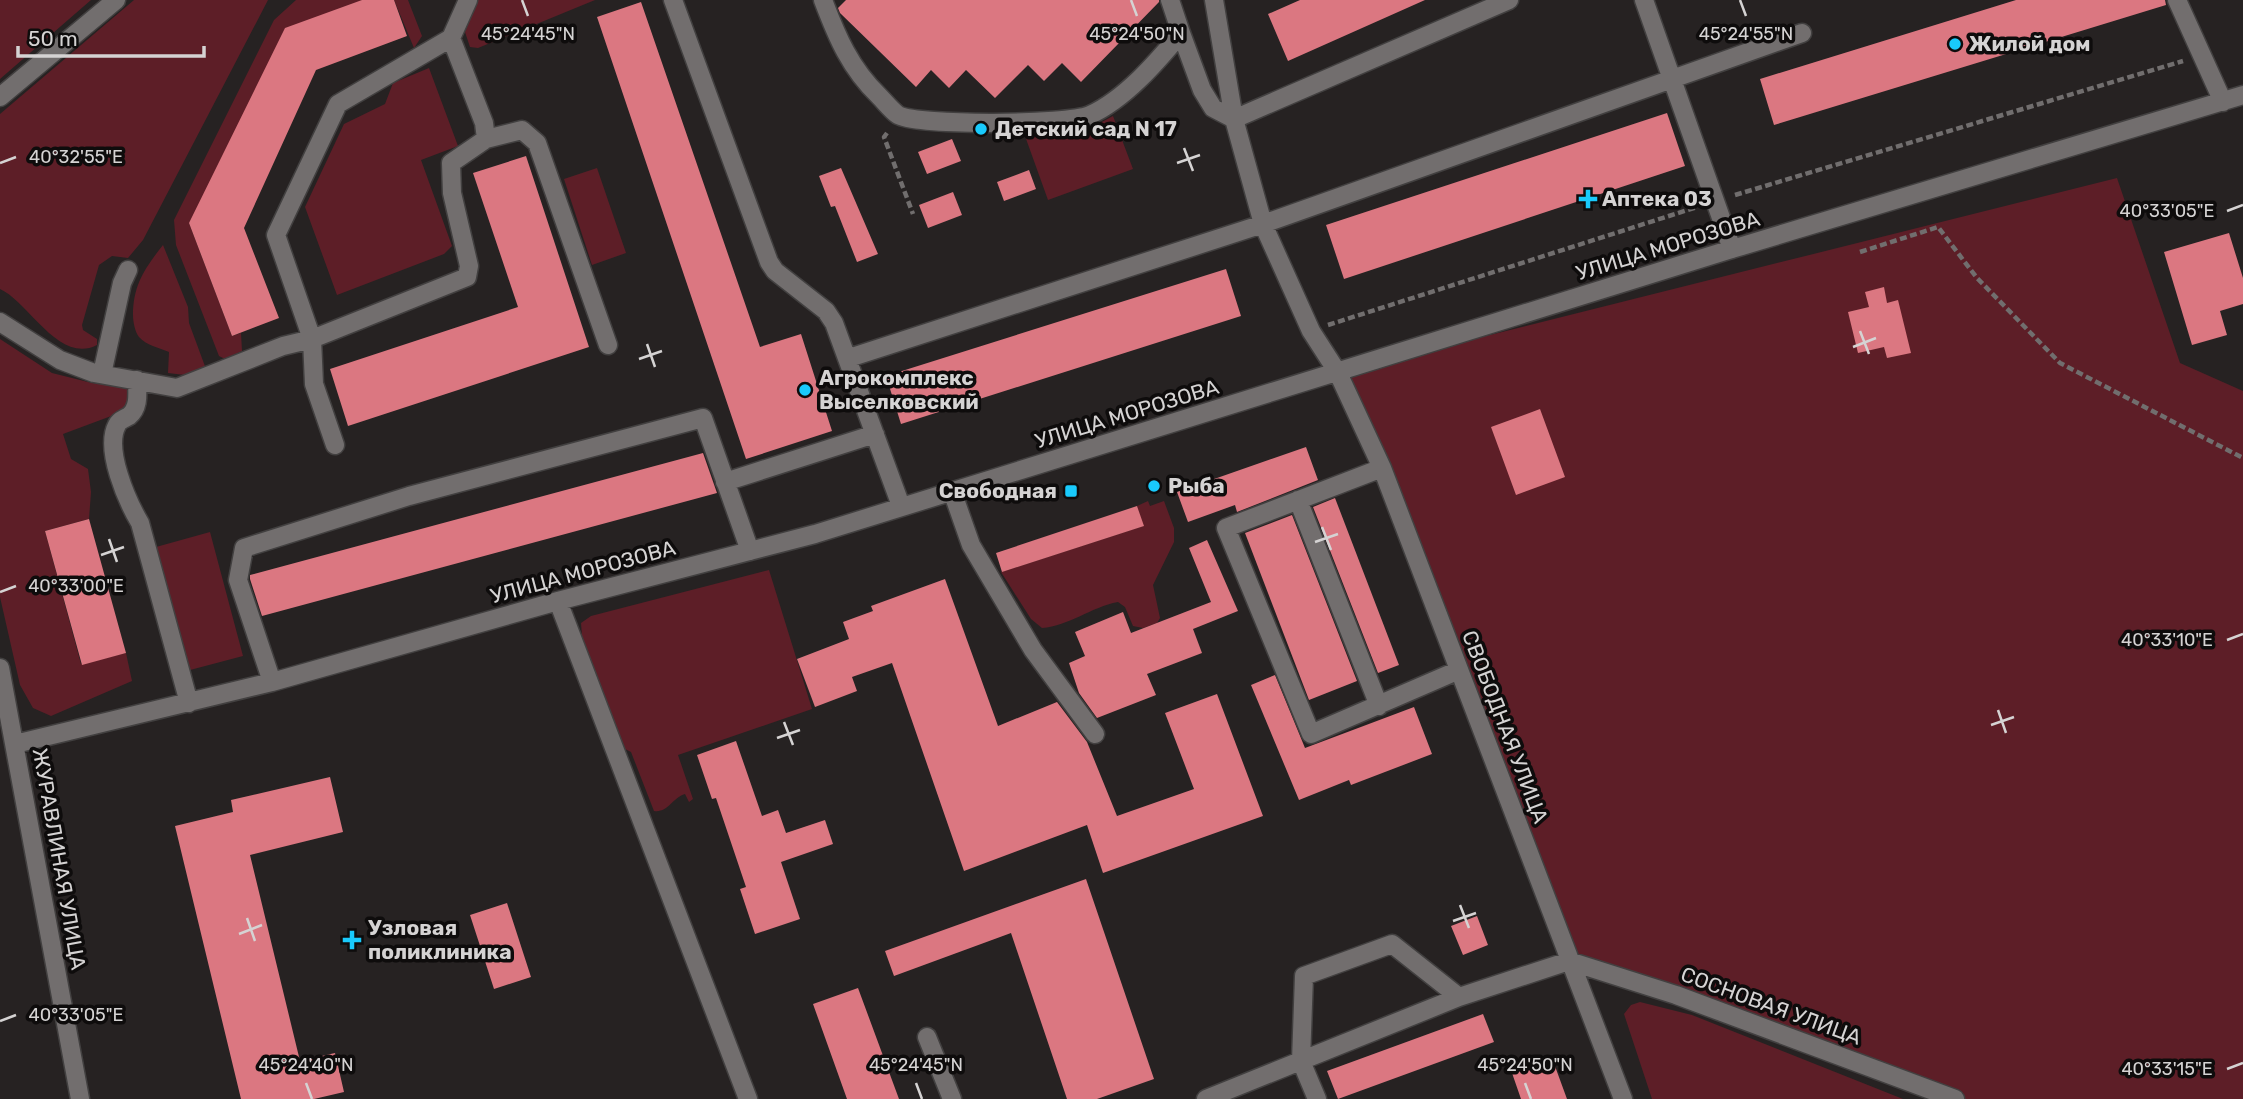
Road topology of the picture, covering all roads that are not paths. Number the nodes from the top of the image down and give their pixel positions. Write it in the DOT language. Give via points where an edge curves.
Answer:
graph roads {
  1 [pos="116,0"];
  2 [pos="468,0"];
  3 [pos="673,0"];
  4 [pos="823,0"];
  5 [pos="1170,0"];
  6 [pos="1214,0"];
  7 [pos="1509,0"];
  8 [pos="1644,0"];
  9 [pos="2177,0"];
  10 [pos="1181,33"];
  11 [pos="1802,33"];
  12 [pos="451,38"];
  13 [pos="1672,79"];
  14 [pos="2243,94"];
  15 [pos="0,97"];
  16 [pos="2222,102"];
  17 [pos="1234,119"];
  18 [pos="486,139"];
  19 [pos="1263,224"];
  20 [pos="1732,249"];
  21 [pos="128,270"];
  22 [pos="0,321"];
  23 [pos="312,340"];
  24 [pos="608,345"];
  25 [pos="849,358"];
  26 [pos="1338,373"];
  27 [pos="102,374"];
  28 [pos="137,380"];
  29 [pos="875,434"];
  30 [pos="335,445"];
  31 [pos="1382,468"];
  32 [pos="725,482"];
  33 [pos="952,491"];
  34 [pos="1298,500"];
  35 [pos="901,506"];
  36 [pos="750,551"];
  37 [pos="558,601"];
  38 [pos="0,668"];
  39 [pos="1459,670"];
  40 [pos="272,682"];
  41 [pos="189,703"];
  42 [pos="1379,706"];
  43 [pos="1095,734"];
  44 [pos="15,744"];
  45 [pos="1569,961"];
  46 [pos="1459,998"];
  47 [pos="927,1037"];
  48 [pos="1301,1061"];
  49 [pos="80,1099"];
  50 [pos="748,1099"];
  51 [pos="952,1099"];
  52 [pos="1206,1099"];
  53 [pos="1317,1099"];
  54 [pos="1623,1099"];
  55 [pos="1955,1099"];
  1 -- 15 [label="street"];
  2 -- 12 [label="street"];
  3 -- 25 [label="street" via="769,262 826,311"];
  4 -- 10 [label="street" via="839,43 860,78 900,115 912,120 1068,120 1088,116 1112,102"];
  5 -- 10 [label="street"];
  6 -- 17 [label="street, СВОБОДНАЯ УЛИЦА"];
  7 -- 17 [label="street"];
  8 -- 13 [label="street"];
  9 -- 16 [label="street"];
  10 -- 17 [label="street" via="1213,108"];
  11 -- 13 [label="street"];
  12 -- 18 [label="street"];
  12 -- 23 [label="street" via="338,104 276,235"];
  13 -- 19 [label="street"];
  13 -- 20 [label="street"];
  14 -- 16 [label="street, УЛИЦА МОРОЗОВА"];
  16 -- 20 [label="street, УЛИЦА МОРОЗОВА"];
  17 -- 19 [label="street, СВОБОДНАЯ УЛИЦА"];
  18 -- 23 [label="street" via="451,163 452,193 469,266 467,277"];
  18 -- 24 [label="street" via="522,130 537,143"];
  19 -- 25 [label="street"];
  19 -- 26 [label="street, СВОБОДНАЯ УЛИЦА" via="1311,331"];
  20 -- 26 [label="street, УЛИЦА МОРОЗОВА"];
  21 -- 27 [label="street"];
  22 -- 27 [label="street" via="60,360"];
  23 -- 28 [label="street" via="283,346 177,388"];
  23 -- 30 [label="street" via="314,384"];
  25 -- 29 [label="street"];
  26 -- 31 [label="street, СВОБОДНАЯ УЛИЦА"];
  26 -- 33 [label="street, УЛИЦА МОРОЗОВА"];
  27 -- 28 [label="street"];
  28 -- 41 [label="street" via="137,406 118,422 111,439 128,503 140,523"];
  29 -- 32 [label="street"];
  29 -- 35 [label="street"];
  31 -- 34 [label="street"];
  31 -- 39 [label="street, СВОБОДНАЯ УЛИЦА"];
  32 -- 36 [label="street"];
  32 -- 40 [label="street" via="703,418 409,496 244,548 238,580"];
  33 -- 35 [label="street, УЛИЦА МОРОЗОВА"];
  33 -- 43 [label="street" via="971,545 1033,649"];
  34 -- 42 [label="street"];
  34 -- 42 [label="street" via="1226,528 1311,734"];
  35 -- 36 [label="street, УЛИЦА МОРОЗОВА"];
  36 -- 37 [label="street, УЛИЦА МОРОЗОВА"];
  37 -- 40 [label="street, УЛИЦА МОРОЗОВА"];
  37 -- 50 [label="street"];
  38 -- 44 [label="street, ЖУРАВЛИНАЯ УЛИЦА"];
  39 -- 42 [label="street"];
  39 -- 45 [label="street, СВОБОДНАЯ УЛИЦА"];
  40 -- 41 [label="street, УЛИЦА МОРОЗОВА"];
  41 -- 44 [label="street, УЛИЦА МОРОЗОВА"];
  44 -- 49 [label="street, ЖУРАВЛИНАЯ УЛИЦА"];
  45 -- 46 [label="street"];
  45 -- 54 [label="street, СВОБОДНАЯ УЛИЦА"];
  45 -- 55 [label="street, СОСНОВАЯ УЛИЦА" via="1676,995"];
  46 -- 48 [label="street"];
  46 -- 48 [label="street" via="1392,944 1304,976"];
  47 -- 51 [label="street"];
  48 -- 52 [label="street"];
  48 -- 53 [label="street"];
}
